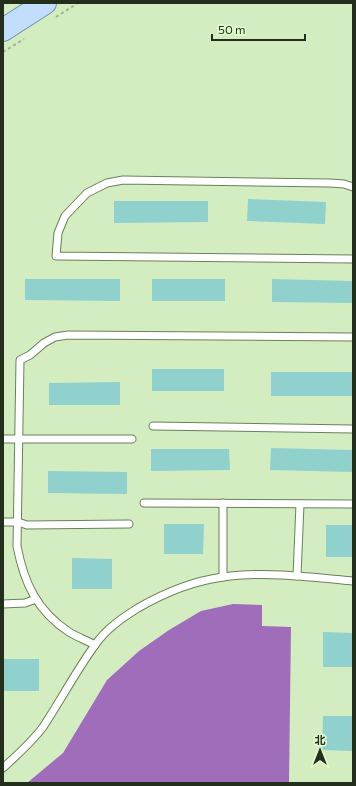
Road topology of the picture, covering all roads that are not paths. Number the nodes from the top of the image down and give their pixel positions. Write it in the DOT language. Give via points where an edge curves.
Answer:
graph roads {
  1 [pos="18,3"];
  2 [pos="45,3"];
  3 [pos="3,13"];
  4 [pos="3,30"];
  5 [pos="353,187"];
  6 [pos="353,259"];
  7 [pos="353,337"];
  8 [pos="153,426"];
  9 [pos="353,428"];
  10 [pos="3,439"];
  11 [pos="19,439"];
  12 [pos="132,439"];
  13 [pos="144,503"];
  14 [pos="223,503"];
  15 [pos="300,504"];
  16 [pos="353,504"];
  17 [pos="3,522"];
  18 [pos="18,522"];
  19 [pos="129,524"];
  20 [pos="297,576"];
  21 [pos="223,577"];
  22 [pos="353,581"];
  23 [pos="36,598"];
  24 [pos="3,604"];
  25 [pos="95,644"];
  26 [pos="3,768"];
  1 -- 3 [label="main road"];
  2 -- 4 [label="main road"];
  5 -- 6 [label="lane" via="330,183 139,180 107,183 87,193 65,216 58,233 56,256"];
  7 -- 11 [label="lane" via="55,337 20,360"];
  8 -- 9 [label="lane"];
  10 -- 11 [label="lane"];
  11 -- 12 [label="lane"];
  11 -- 18 [label="lane"];
  13 -- 14 [label="lane"];
  14 -- 15 [label="lane"];
  14 -- 21 [label="lane"];
  15 -- 16 [label="lane"];
  15 -- 20 [label="lane"];
  17 -- 18 [label="lane"];
  18 -- 19 [label="lane" via="27,525"];
  18 -- 23 [label="lane" via="17,546 21,565"];
  20 -- 21 [label="lane"];
  20 -- 22 [label="lane"];
  21 -- 25 [label="lane" via="188,585 155,598 106,631"];
  23 -- 24 [label="lane" via="26,603"];
  23 -- 25 [label="lane" via="69,632"];
  25 -- 26 [label="lane" via="42,728"];
}
